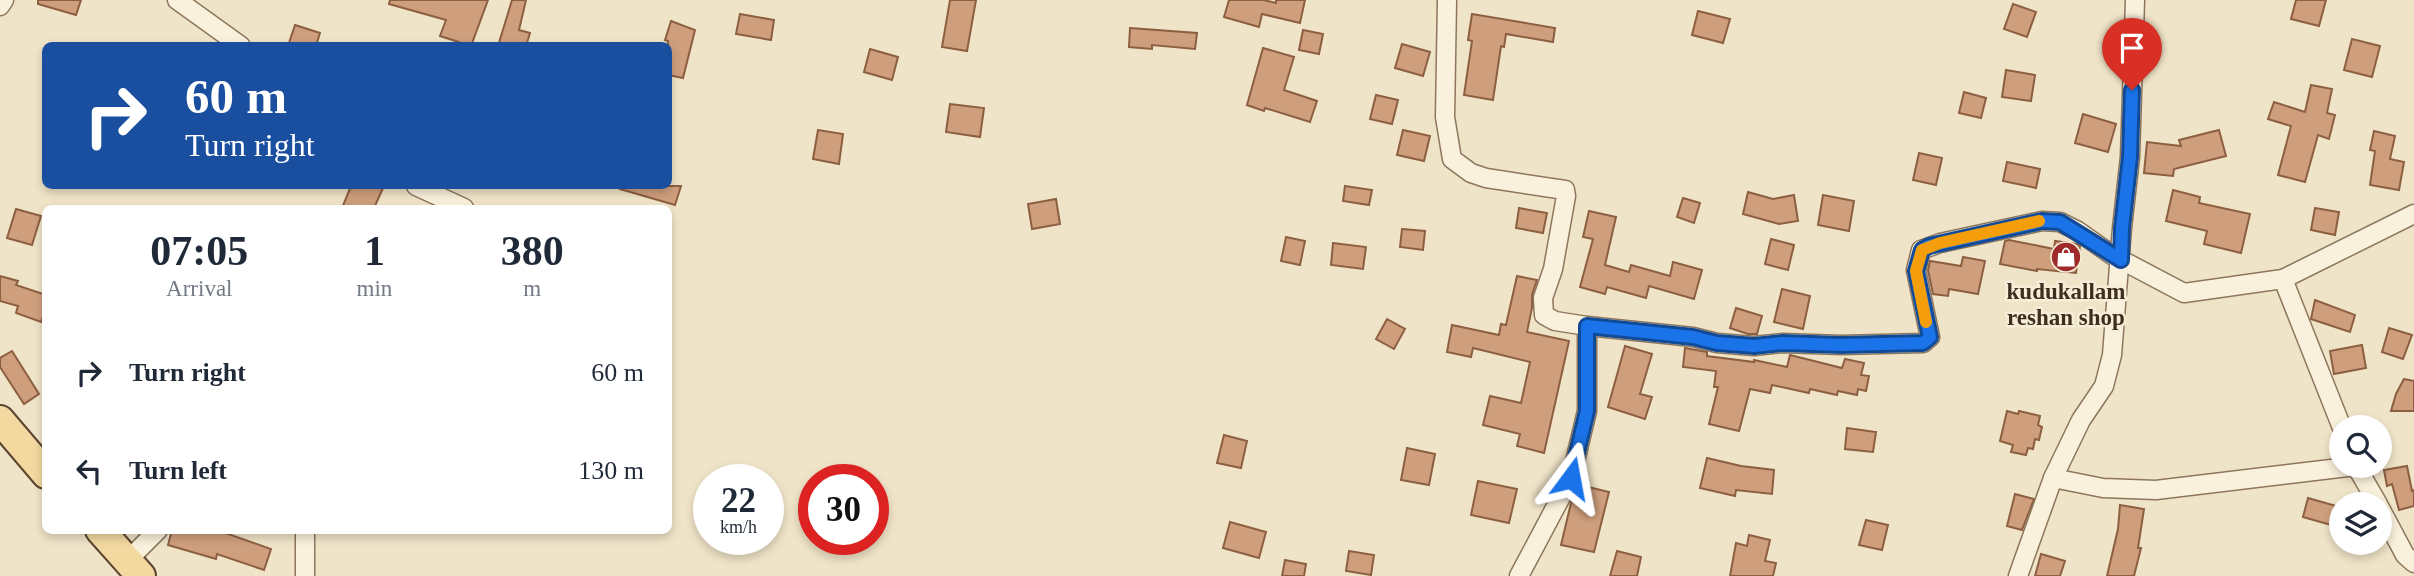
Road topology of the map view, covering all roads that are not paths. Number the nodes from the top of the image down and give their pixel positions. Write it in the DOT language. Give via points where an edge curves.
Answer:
graph roads {
  1 [pos="4,0"];
  2 [pos="177,0"];
  3 [pos="1447,0"];
  4 [pos="2135,0"];
  5 [pos="0,6"];
  6 [pos="235,42"];
  7 [pos="423,189"];
  8 [pos="457,205"];
  9 [pos="2414,214"];
  10 [pos="2121,260"];
  11 [pos="2283,279"];
  12 [pos="1587,326"];
  13 [pos="2337,415"];
  14 [pos="0,420"];
  15 [pos="42,469"];
  16 [pos="2329,469"];
  17 [pos="2053,478"];
  18 [pos="2392,530"];
  19 [pos="104,534"];
  20 [pos="155,534"];
  21 [pos="305,534"];
  22 [pos="2414,563"];
  23 [pos="134,568"];
  24 [pos="304,576"];
  25 [pos="1520,576"];
  26 [pos="2018,576"];
  1 -- 5 [label="street"];
  2 -- 6 [label="street"];
  3 -- 12 [label="street" via="1445,117 1452,159 1471,173 1565,190 1558,245 1543,298 1544,315"];
  4 -- 10 [label="street"];
  7 -- 8 [label="street"];
  9 -- 11 [label="street"];
  10 -- 11 [label="street" via="2184,293"];
  10 -- 12 [label="street" via="2060,222 2042,221 1929,246 1922,250 1916,271 1930,337 1923,343 1754,346"];
  10 -- 17 [label="street" via="2112,355 2104,386 2081,420"];
  11 -- 13 [label="street"];
  12 -- 25 [label="street" via="1587,411 1571,478"];
  14 -- 15 [label="main road"];
  16 -- 17 [label="street" via="2156,490 2103,488"];
  17 -- 26 [label="street"];
  18 -- 22 [label="street"];
  19 -- 23 [label="main road"];
  20 -- 23 [label="street"];
  21 -- 24 [label="street"];
}
